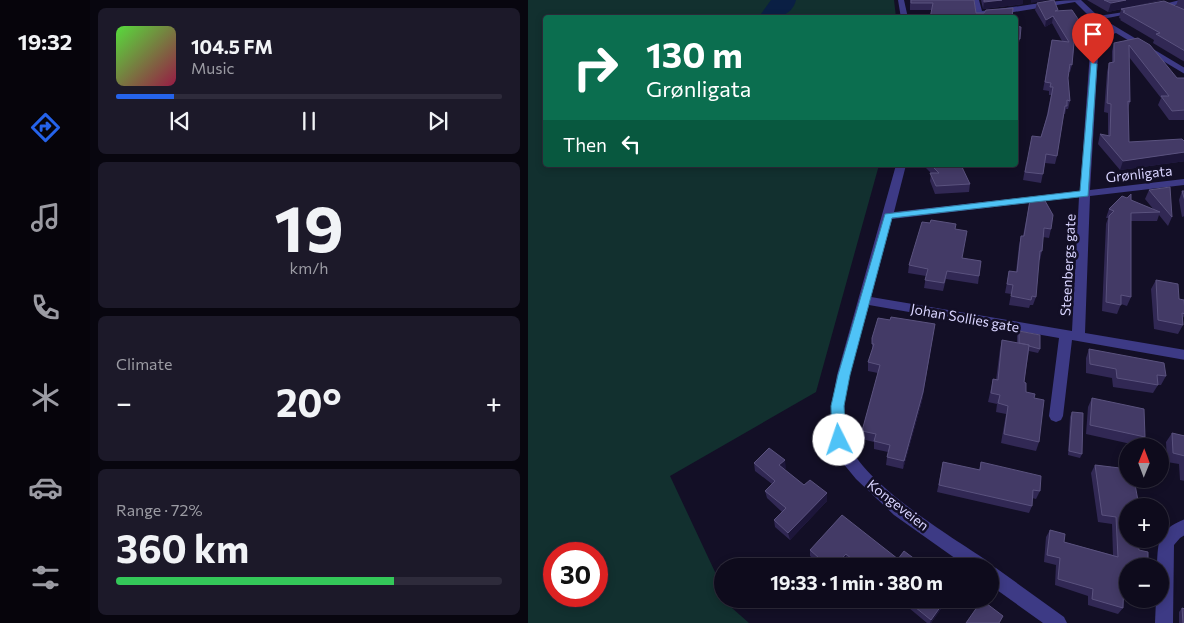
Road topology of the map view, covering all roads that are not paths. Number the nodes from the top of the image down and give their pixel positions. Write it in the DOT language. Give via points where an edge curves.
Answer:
graph roads {
  1 [pos="901,0"];
  2 [pos="976,0"];
  3 [pos="1077,0"];
  4 [pos="1184,1"];
  5 [pos="1161,3"];
  6 [pos="1177,13"];
  7 [pos="904,15"];
  8 [pos="980,15"];
  9 [pos="1096,18"];
  10 [pos="1117,31"];
  11 [pos="1184,72"];
  12 [pos="900,167"];
  13 [pos="1184,182"];
  14 [pos="1084,194"];
  15 [pos="888,216"];
  16 [pos="865,300"];
  17 [pos="1072,336"];
  18 [pos="1184,355"];
  19 [pos="1056,416"];
  20 [pos="1184,527"];
  21 [pos="969,558"];
  22 [pos="999,580"];
  23 [pos="1058,623"];
  24 [pos="1164,623"];
  1 -- 7 [label="street"];
  2 -- 8 [label="street"];
  3 -- 8 [label="street"];
  3 -- 9 [label="street"];
  4 -- 5 [label="street"];
  5 -- 6 [label="street"];
  5 -- 9 [label="street"];
  9 -- 10 [label="street"];
  10 -- 11 [label="street"];
  10 -- 14 [label="street, Steenbergs gate" via="1095,38"];
  12 -- 15 [label="street, Kongeveien"];
  13 -- 14 [label="street, Grønligata"];
  14 -- 15 [label="street, Grønligata"];
  14 -- 17 [label="street, Steenbergs gate"];
  15 -- 16 [label="street, Kongeveien"];
  16 -- 17 [label="street, Johan Sollies gate"];
  16 -- 21 [label="street, Kongeveien" via="838,406 839,440 861,475 882,495"];
  17 -- 18 [label="street, Johan Sollies gate"];
  17 -- 19 [label="street"];
  20 -- 24 [label="street" via="1174,532 1166,543"];
  22 -- 23 [label="street"];
}
